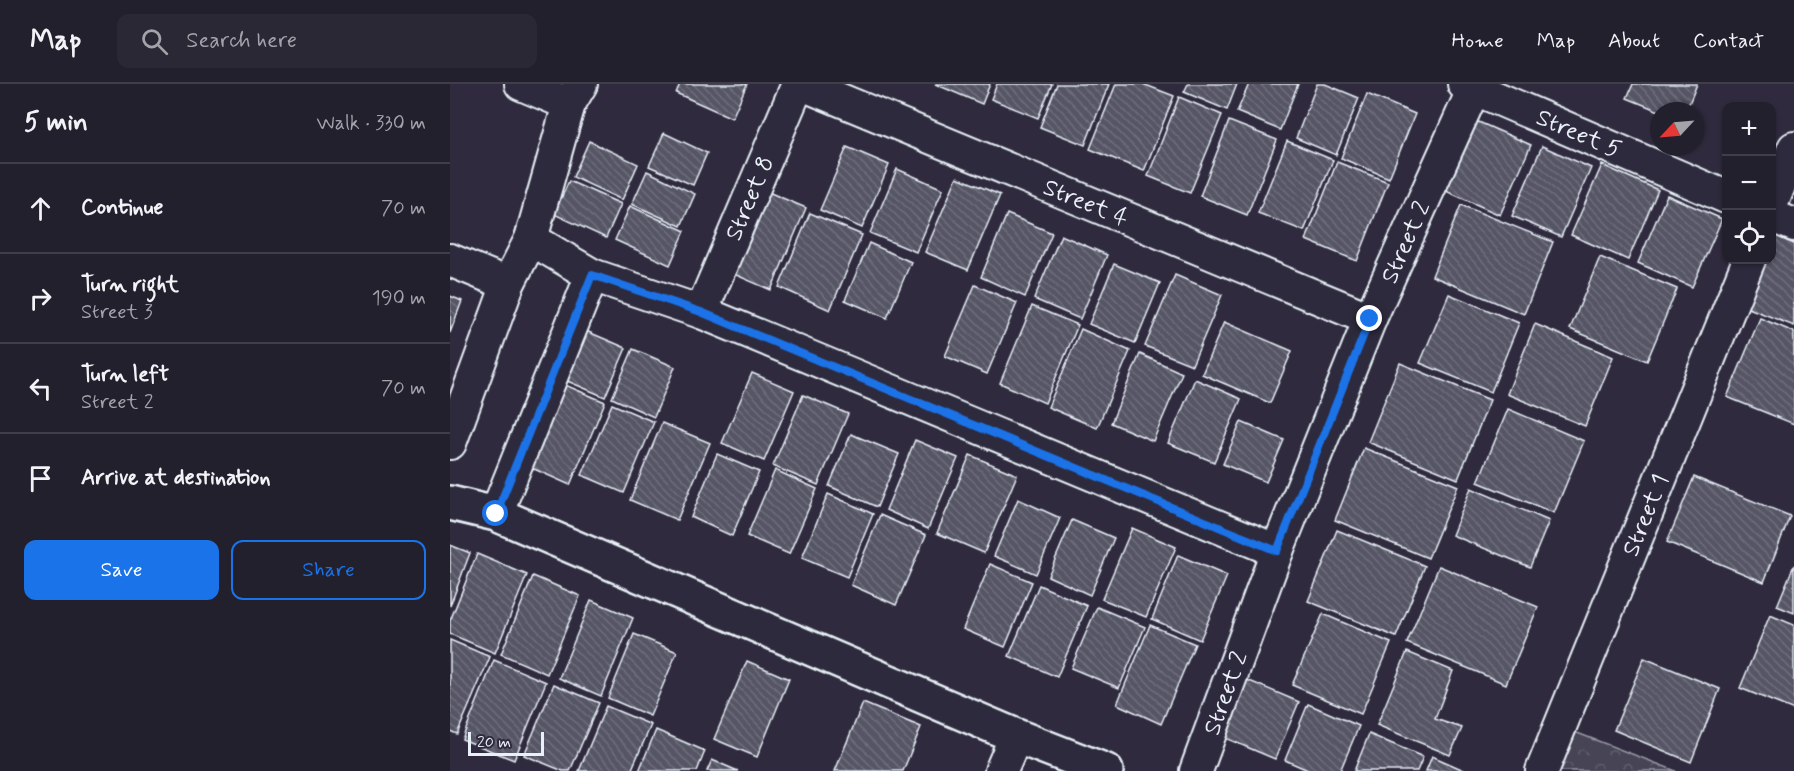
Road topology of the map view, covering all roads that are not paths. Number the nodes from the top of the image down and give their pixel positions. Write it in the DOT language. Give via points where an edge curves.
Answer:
graph roads {
  1 [pos="521,84"];
  2 [pos="800,84"];
  3 [pos="1471,86"];
  4 [pos="575,94"];
  5 [pos="1794,148"];
  6 [pos="1776,193"];
  7 [pos="1722,194"];
  8 [pos="1776,218"];
  9 [pos="1794,225"];
  10 [pos="531,239"];
  11 [pos="450,260"];
  12 [pos="1747,264"];
  13 [pos="592,275"];
  14 [pos="508,284"];
  15 [pos="701,312"];
  16 [pos="1370,319"];
  17 [pos="450,443"];
  18 [pos="450,503"];
  19 [pos="496,514"];
  20 [pos="1277,551"];
  21 [pos="1016,736"];
  22 [pos="1001,771"];
  23 [pos="1106,771"];
  24 [pos="1196,771"];
  25 [pos="1542,771"];
  1 -- 4 [label="street"];
  2 -- 15 [label="street, Street 8"];
  2 -- 16 [label="street, Street 4"];
  3 -- 7 [label="street, Street 5"];
  3 -- 16 [label="street, Street 2"];
  4 -- 10 [label="street"];
  5 -- 6 [label="street"];
  8 -- 9 [label="street"];
  10 -- 13 [label="street"];
  10 -- 14 [label="street"];
  11 -- 14 [label="street"];
  12 -- 25 [label="street, Street 1"];
  13 -- 15 [label="street"];
  13 -- 19 [label="street"];
  14 -- 17 [label="street"];
  15 -- 20 [label="street"];
  16 -- 20 [label="street, Street 2"];
  18 -- 19 [label="street"];
  19 -- 21 [label="street"];
  20 -- 24 [label="street, Street 2"];
  21 -- 22 [label="street"];
  21 -- 23 [label="street"];
}
